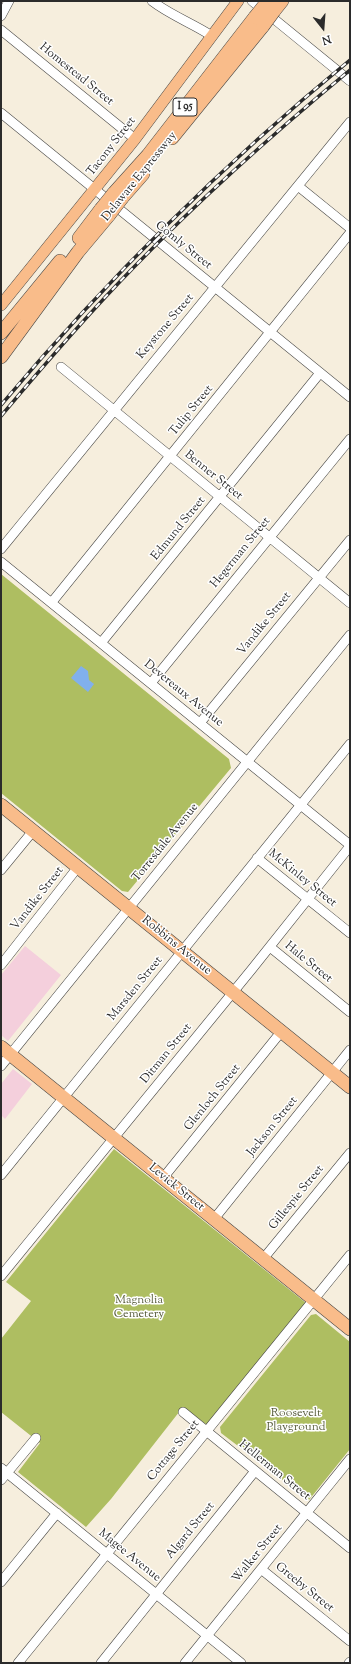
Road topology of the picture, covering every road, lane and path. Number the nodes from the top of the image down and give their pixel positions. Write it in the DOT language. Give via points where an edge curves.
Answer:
graph roads {
  1 [pos="9,1"];
  2 [pos="152,1"];
  3 [pos="238,1"];
  4 [pos="252,1"];
  5 [pos="273,4"];
  6 [pos="1,16"];
  7 [pos="1,30"];
  8 [pos="212,36"];
  9 [pos="350,81"];
  10 [pos="1,113"];
  11 [pos="350,122"];
  12 [pos="136,139"];
  13 [pos="298,186"];
  14 [pos="94,190"];
  15 [pos="105,212"];
  16 [pos="350,228"];
  17 [pos="350,233"];
  18 [pos="215,287"];
  19 [pos="1,305"];
  20 [pos="271,332"];
  21 [pos="1,333"];
  22 [pos="1,357"];
  23 [pos="61,367"];
  24 [pos="320,373"];
  25 [pos="350,397"];
  26 [pos="114,409"];
  27 [pos="350,439"];
  28 [pos="170,457"];
  29 [pos="221,498"];
  30 [pos="269,538"];
  31 [pos="350,540"];
  32 [pos="1,548"];
  33 [pos="1,562"];
  34 [pos="318,578"];
  35 [pos="52,602"];
  36 [pos="350,603"];
  37 [pos="350,635"];
  38 [pos="101,643"];
  39 [pos="151,683"];
  40 [pos="200,723"];
  41 [pos="350,744"];
  42 [pos="248,761"];
  43 [pos="1,805"];
  44 [pos="301,805"];
  45 [pos="33,831"];
  46 [pos="350,845"];
  47 [pos="257,858"];
  48 [pos="78,867"];
  49 [pos="1,870"];
  50 [pos="307,899"];
  51 [pos="128,907"];
  52 [pos="350,933"];
  53 [pos="270,947"];
  54 [pos="182,951"];
  55 [pos="1,965"];
  56 [pos="233,992"];
  57 [pos="350,1012"];
  58 [pos="281,1032"];
  59 [pos="350,1050"];
  60 [pos="6,1051"];
  61 [pos="1,1066"];
  62 [pos="332,1072"];
  63 [pos="350,1087"];
  64 [pos="64,1098"];
  65 [pos="114,1139"];
  66 [pos="350,1153"];
  67 [pos="1,1175"];
  68 [pos="163,1178"];
  69 [pos="214,1218"];
  70 [pos="350,1255"];
  71 [pos="263,1259"];
  72 [pos="3,1270"];
  73 [pos="314,1300"];
  74 [pos="350,1330"];
  75 [pos="183,1412"];
  76 [pos="206,1431"];
  77 [pos="36,1438"];
  78 [pos="350,1458"];
  79 [pos="346,1470"];
  80 [pos="255,1471"];
  81 [pos="3,1474"];
  82 [pos="306,1513"];
  83 [pos="57,1514"];
  84 [pos="350,1548"];
  85 [pos="107,1554"];
  86 [pos="261,1569"];
  87 [pos="1,1582"];
  88 [pos="156,1594"];
  89 [pos="207,1635"];
  90 [pos="350,1641"];
  91 [pos="18,1663"];
  92 [pos="101,1663"];
  93 [pos="184,1663"];
  94 [pos="241,1663"];
  1 -- 6 [label="street"];
  2 -- 8 [label="street"];
  3 -- 8 [label="main road, Tacony Street"];
  4 -- 9 [label="street"];
  5 -- 15 [label="highway, Delaware Expressway / I 95, bridge"];
  7 -- 12 [label="street, Homestead Street"];
  8 -- 12 [label="main road, Tacony Street"];
  10 -- 14 [label="street, Comly Street"];
  11 -- 13 [label="street, Keystone Street"];
  12 -- 14 [label="main road, Tacony Street"];
  13 -- 16 [label="street"];
  13 -- 18 [label="street, Keystone Street"];
  14 -- 18 [label="street, Comly Street"];
  14 -- 19 [label="main road, Tacony Street"];
  15 -- 21 [label="highway, Delaware Expressway / I 95"];
  15 -- 22 [label="highway, Delaware Expressway / I 95"];
  17 -- 20 [label="street, Tulip Street"];
  18 -- 20 [label="street, Comly Street"];
  18 -- 26 [label="street, Keystone Street"];
  20 -- 24 [label="street, Comly Street"];
  20 -- 28 [label="street, Tulip Street"];
  23 -- 26 [label="street, Benner Street"];
  24 -- 25 [label="street, Comly Street"];
  24 -- 29 [label="street, Edmund Street"];
  26 -- 28 [label="street, Benner Street"];
  26 -- 32 [label="street, Keystone Street"];
  27 -- 30 [label="street, Hegerman Street"];
  28 -- 29 [label="street, Benner Street"];
  28 -- 35 [label="street, Tulip Street"];
  29 -- 30 [label="street, Benner Street"];
  29 -- 38 [label="street, Edmund Street"];
  30 -- 34 [label="street, Benner Street"];
  30 -- 39 [label="street, Hegerman Street"];
  31 -- 34 [label="street, Vandike Street"];
  33 -- 35 [label="street, Devereaux Avenue"];
  34 -- 36 [label="street, Benner Street"];
  34 -- 40 [label="street, Vandike Street"];
  35 -- 38 [label="street, Devereaux Avenue"];
  37 -- 42 [label="street, Torresdale Avenue"];
  38 -- 39 [label="street, Devereaux Avenue"];
  39 -- 40 [label="street, Devereaux Avenue"];
  40 -- 42 [label="street, Devereaux Avenue"];
  41 -- 44 [label="street, Marsden Street"];
  42 -- 44 [label="street, Devereaux Avenue"];
  42 -- 51 [label="street, Torresdale Avenue"];
  43 -- 45 [label="highway, Robbins Avenue"];
  44 -- 46 [label="street, Devereaux Avenue"];
  44 -- 47 [label="street, Marsden Street"];
  45 -- 48 [label="highway, Robbins Avenue"];
  45 -- 49 [label="street"];
  46 -- 50 [label="street, Ditman Street"];
  47 -- 50 [label="street, McKinley Street"];
  47 -- 54 [label="street, Marsden Street"];
  48 -- 51 [label="highway, Robbins Avenue"];
  48 -- 55 [label="street, Vandike Street"];
  50 -- 52 [label="street, McKinley Street"];
  50 -- 53 [label="street, Ditman Street"];
  51 -- 54 [label="highway, Robbins Avenue"];
  51 -- 60 [label="street, Torresdale Avenue"];
  53 -- 56 [label="street, Ditman Street"];
  53 -- 57 [label="street, Hale Street"];
  54 -- 56 [label="highway, Robbins Avenue"];
  54 -- 64 [label="street, Marsden Street"];
  56 -- 58 [label="highway, Robbins Avenue"];
  56 -- 65 [label="street, Ditman Street"];
  58 -- 62 [label="highway, Robbins Avenue"];
  58 -- 68 [label="street, Glenloch Street"];
  59 -- 62 [label="street, Jackson Street"];
  60 -- 61 [label="street, Torresdale Avenue"];
  60 -- 64 [label="highway, Levick Street"];
  62 -- 63 [label="highway, Robbins Avenue"];
  62 -- 69 [label="street, Jackson Street"];
  64 -- 65 [label="highway, Levick Street"];
  64 -- 67 [label="street, Marsden Street"];
  65 -- 68 [label="highway, Levick Street"];
  65 -- 72 [label="street, Ditman Street"];
  66 -- 71 [label="street, Gillespie Street"];
  68 -- 69 [label="highway, Levick Street"];
  69 -- 71 [label="highway, Levick Street"];
  70 -- 73 [label="street, Cottage Street"];
  71 -- 73 [label="highway, Levick Street"];
  73 -- 74 [label="highway, Levick Street"];
  73 -- 76 [label="street, Cottage Street"];
  75 -- 76 [label="street, Hellerman Street"];
  76 -- 80 [label="street, Hellerman Street"];
  76 -- 85 [label="street, Cottage Street"];
  77 -- 81 [label="street"];
  78 -- 79 [label="street, Walker Street"];
  79 -- 82 [label="street, Walker Street"];
  80 -- 82 [label="street, Hellerman Street"];
  80 -- 88 [label="street, Algard Street"];
  81 -- 83 [label="street, Magee Avenue"];
  82 -- 84 [label="street, Hellerman Street"];
  82 -- 86 [label="street, Walker Street"];
  83 -- 85 [label="street, Magee Avenue"];
  83 -- 87 [label="street"];
  85 -- 88 [label="street, Magee Avenue"];
  85 -- 91 [label="street, Cottage Street"];
  86 -- 89 [label="street, Walker Street"];
  86 -- 90 [label="street, Greeby Street"];
  88 -- 89 [label="street, Magee Avenue"];
  88 -- 92 [label="street, Algard Street"];
  89 -- 93 [label="street, Walker Street"];
  89 -- 94 [label="street, Magee Avenue"];
}
